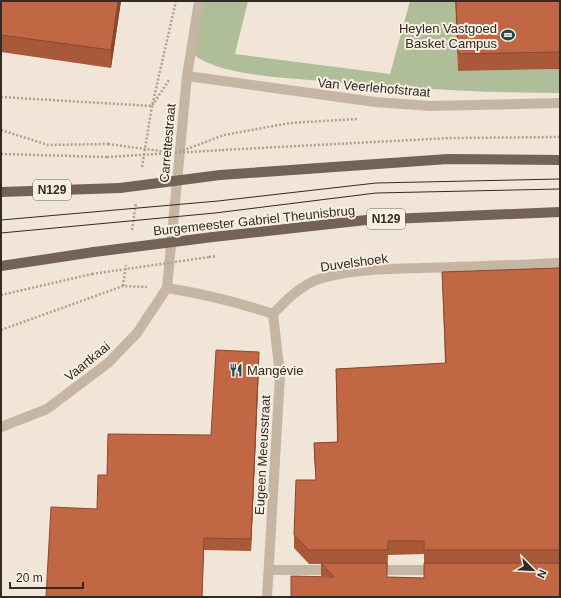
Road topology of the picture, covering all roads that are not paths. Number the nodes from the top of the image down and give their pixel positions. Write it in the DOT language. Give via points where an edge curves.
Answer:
graph roads {
  1 [pos="199,1"];
  2 [pos="186,76"];
  3 [pos="560,103"];
  4 [pos="560,160"];
  5 [pos="1,192"];
  6 [pos="560,212"];
  7 [pos="560,264"];
  8 [pos="1,266"];
  9 [pos="167,288"];
  10 [pos="273,314"];
  11 [pos="1,427"];
  12 [pos="269,570"];
  13 [pos="347,570"];
  14 [pos="363,570"];
  15 [pos="450,570"];
  16 [pos="267,597"];
  1 -- 2 [label="street, Carrettestraat"];
  2 -- 3 [label="street, Van Veerlehofstraat" via="375,102 430,106"];
  2 -- 9 [label="street, Carrettestraat"];
  4 -- 5 [label="main road, N129, bridge" via="448,159 220,175 120,188"];
  6 -- 8 [label="main road, Burgemeester Gabriel Theunisbrug / N129, bridge" via="366,220 213,236"];
  7 -- 10 [label="street, Duvelshoek" via="384,270 344,274 322,278 306,285"];
  9 -- 10 [label="street" via="236,301"];
  9 -- 11 [label="street, Vaartkaai" via="137,334 108,363 47,409"];
  10 -- 12 [label="street, Eugeen Meeusstraat" via="280,375"];
  12 -- 13 [label="street"];
  12 -- 16 [label="street, Eugeen Meeusstraat"];
  14 -- 15 [label="street"];
}
